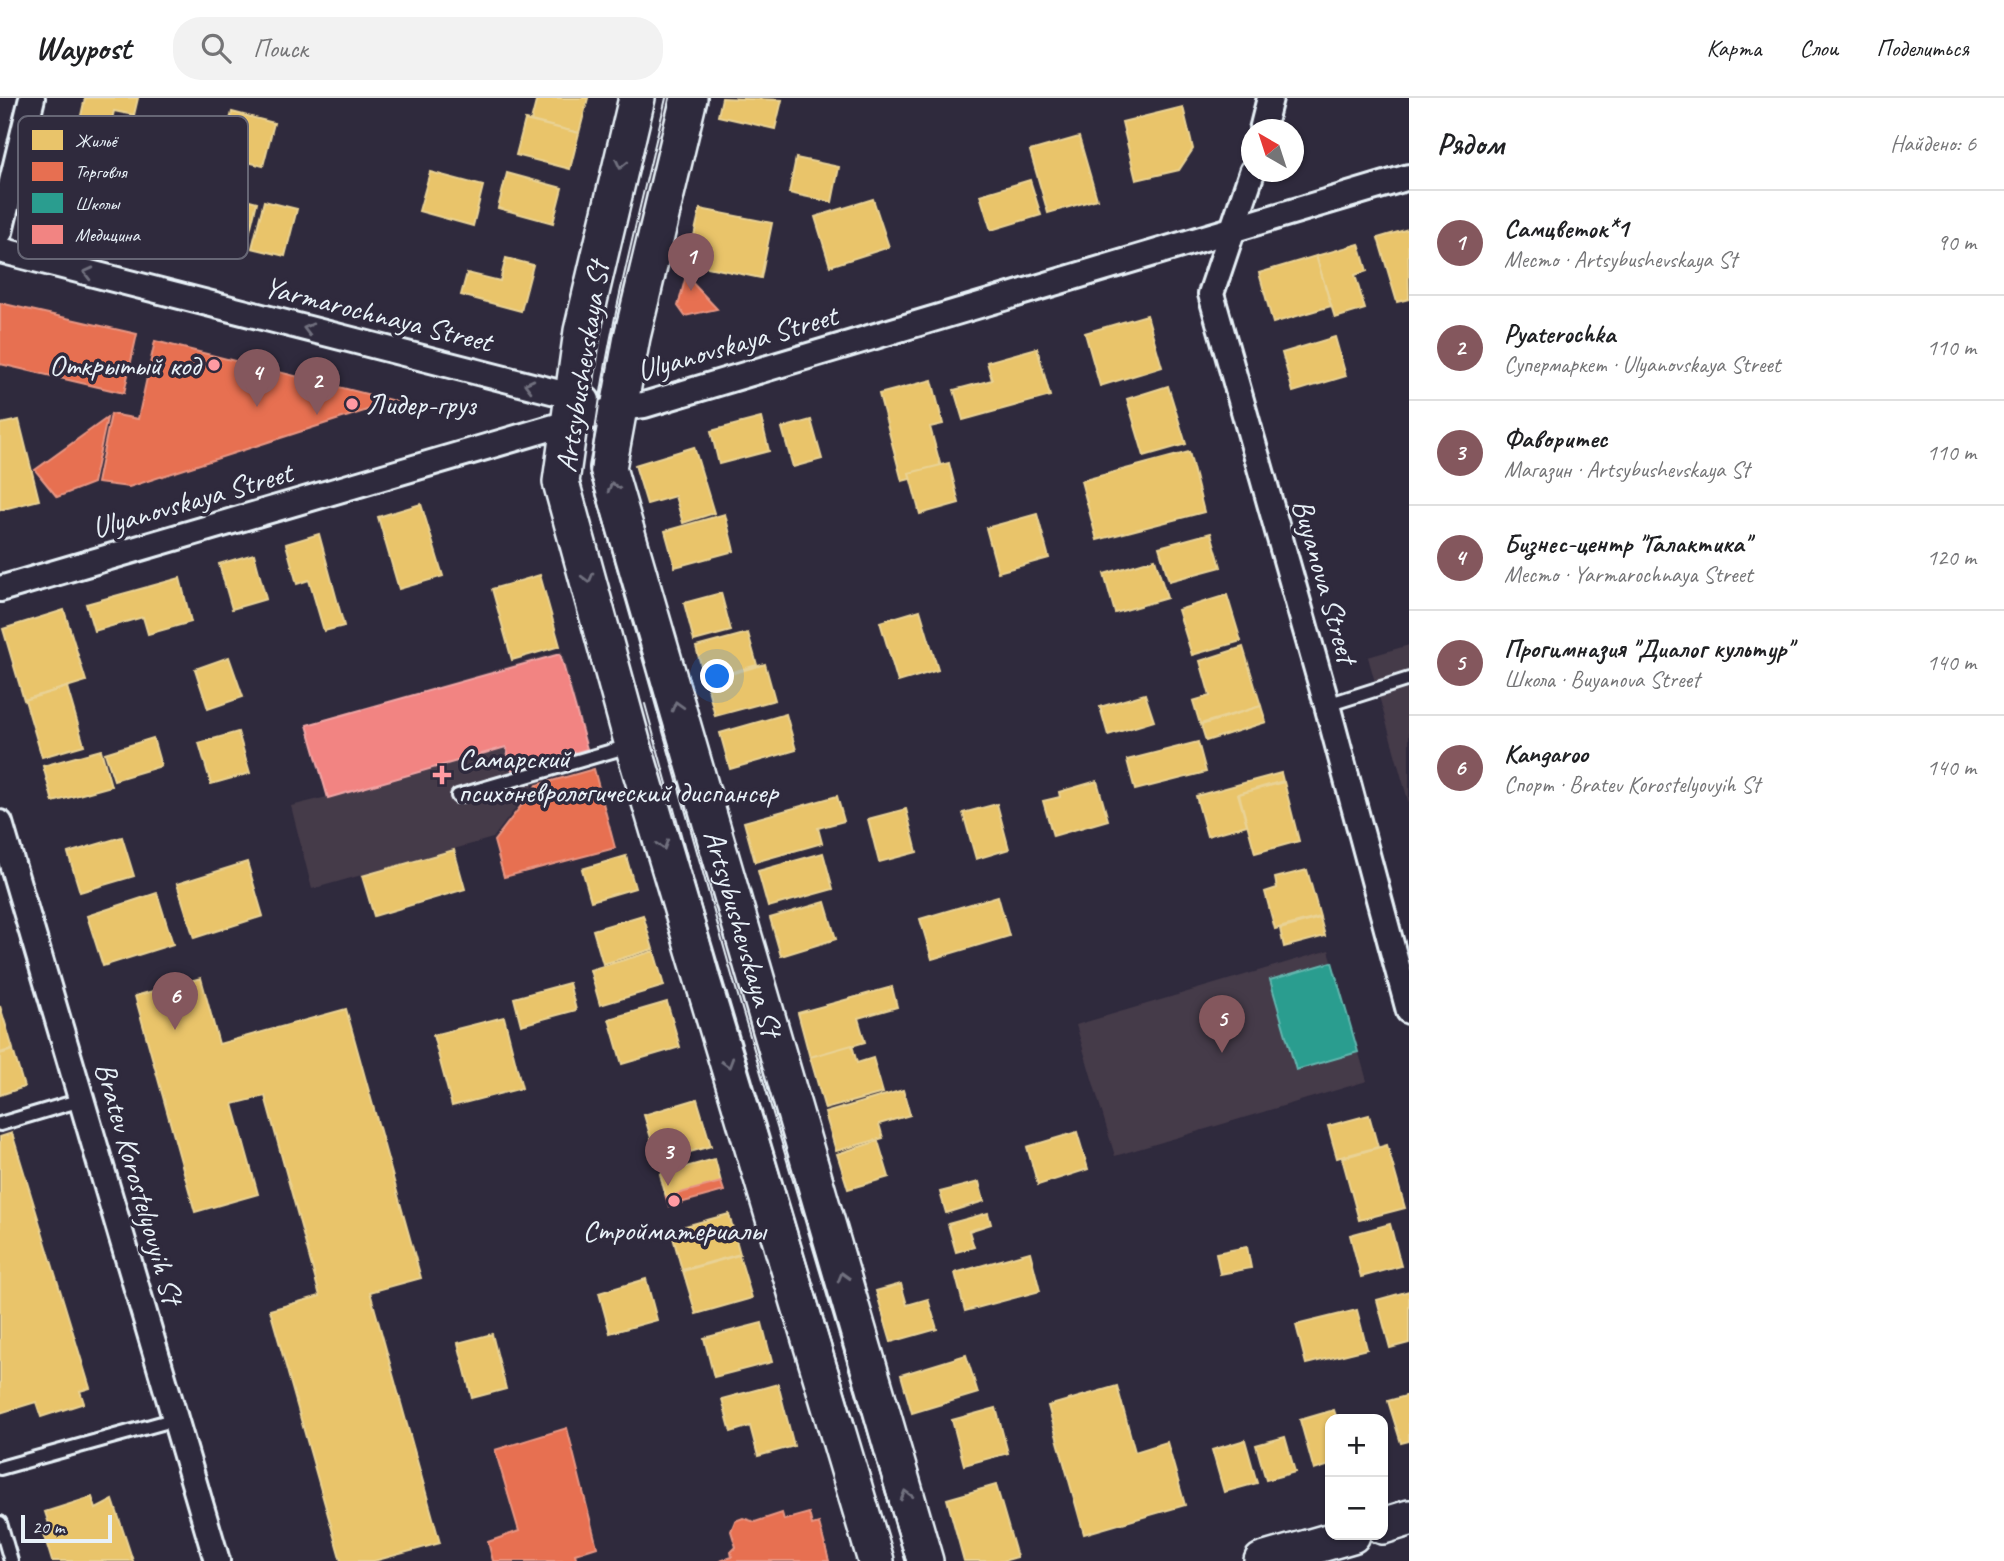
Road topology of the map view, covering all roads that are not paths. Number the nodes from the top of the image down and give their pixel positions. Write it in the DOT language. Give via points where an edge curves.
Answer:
graph roads {
  1 [pos="32,98"];
  2 [pos="637,98"];
  3 [pos="688,98"];
  4 [pos="1270,98"];
  5 [pos="28,116"];
  6 [pos="1265,119"];
  7 [pos="18,157"];
  8 [pos="1409,177"];
  9 [pos="1249,182"];
  10 [pos="1233,231"];
  11 [pos="0,232"];
  12 [pos="0,250"];
  13 [pos="18,255"];
  14 [pos="32,259"];
  15 [pos="619,408"];
  16 [pos="570,410"];
  17 [pos="0,589"];
  18 [pos="1409,679"];
  19 [pos="1328,705"];
  20 [pos="633,745"];
  21 [pos="458,796"];
  22 [pos="0,823"];
  23 [pos="1409,1011"];
  24 [pos="81,1100"];
  25 [pos="0,1124"];
  26 [pos="176,1419"];
  27 [pos="0,1468"];
  28 [pos="1409,1518"];
  29 [pos="0,1523"];
  30 [pos="1388,1524"];
  31 [pos="1335,1540"];
  32 [pos="11,1561"];
  33 [pos="217,1561"];
  34 [pos="876,1561"];
  35 [pos="925,1561"];
  36 [pos="1262,1561"];
  1 -- 5 [label="street"];
  2 -- 16 [label="main road, Artsybushevskaya St, one-way" via="582,331"];
  3 -- 15 [label="main road, Artsybushevskaya St"];
  4 -- 6 [label="street"];
  7 -- 11 [label="street"];
  8 -- 10 [label="street, Ulyanovskaya Street"];
  9 -- 10 [label="street, Buyanova Street"];
  10 -- 15 [label="street, Ulyanovskaya Street" via="644,405"];
  10 -- 19 [label="street, Buyanova Street" via="1211,294"];
  13 -- 12 [label="street, Yarmarochnaya Street, one-way"];
  16 -- 14 [label="street, Yarmarochnaya Street, one-way"];
  15 -- 16 [label="street, Yarmarochnaya Street"];
  35 -- 15 [label="main road, Artsybushevskaya St, one-way" via="608,468"];
  16 -- 17 [label="street, Ulyanovskaya Street"];
  16 -- 20 [label="main road, Artsybushevskaya St, one-way" via="561,482"];
  18 -- 19 [label="lane"];
  19 -- 23 [label="street, Buyanova Street"];
  20 -- 21 [label="lane"];
  20 -- 34 [label="main road, Artsybushevskaya St, one-way"];
  22 -- 24 [label="street, Bratev Korostelyovyih St"];
  24 -- 25 [label="lane"];
  24 -- 26 [label="street, Bratev Korostelyovyih St"];
  26 -- 27 [label="lane"];
  26 -- 33 [label="street, Bratev Korostelyovyih St"];
  28 -- 30 [label="main road"];
  29 -- 32 [label="lane"];
  31 -- 36 [label="main road"];
}
